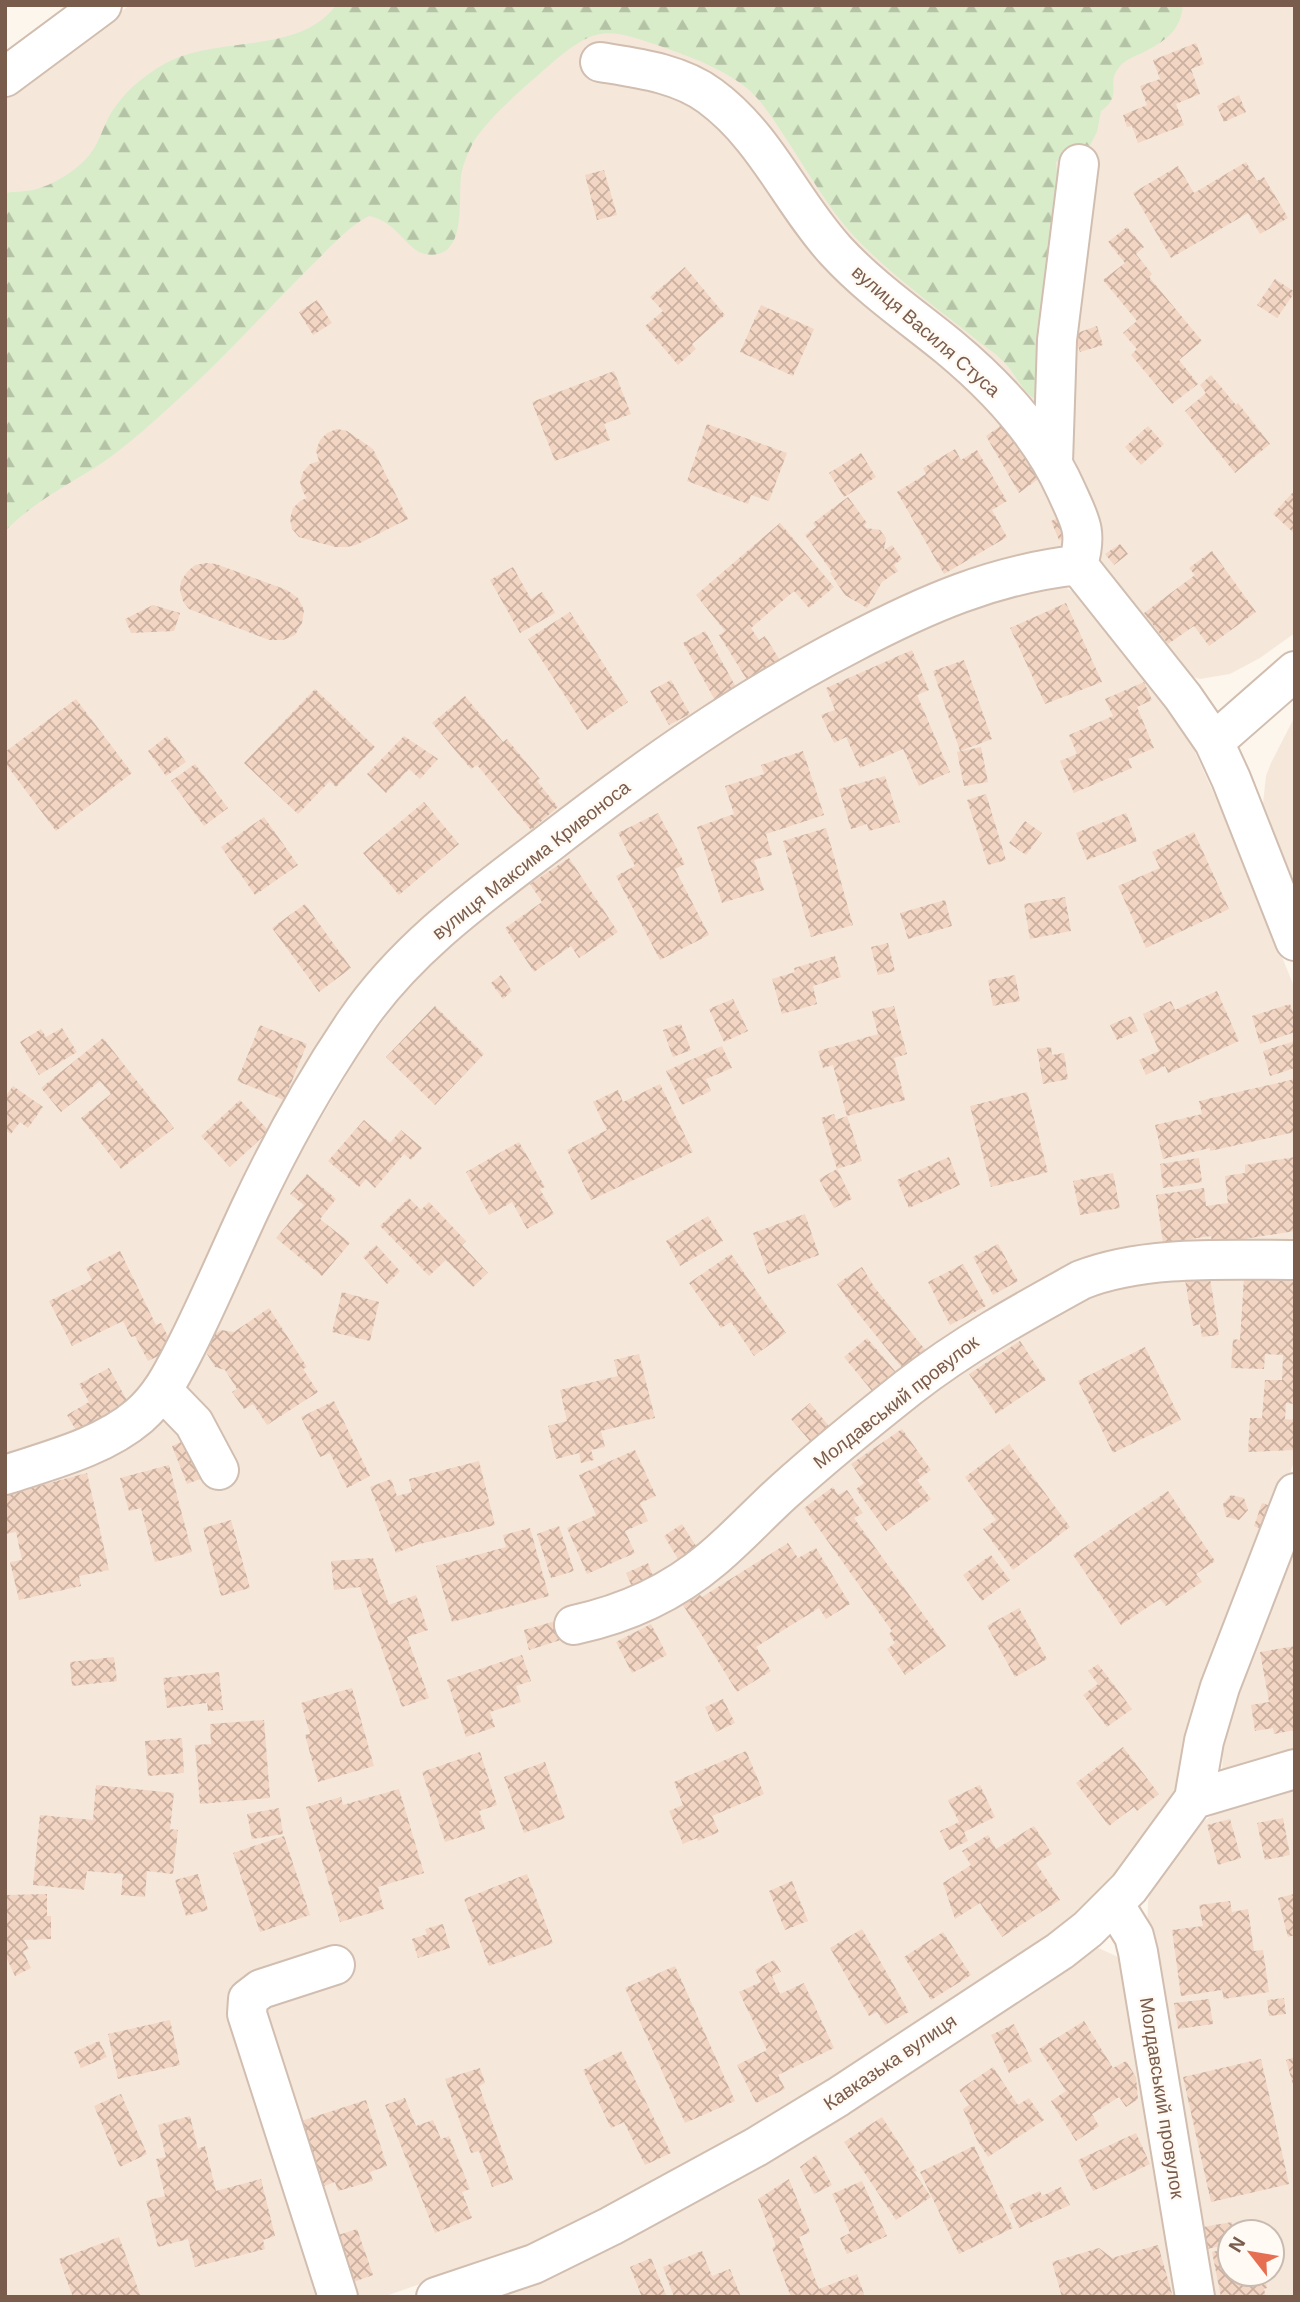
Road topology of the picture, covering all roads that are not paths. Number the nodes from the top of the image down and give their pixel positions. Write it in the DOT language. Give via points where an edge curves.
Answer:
graph roads {
  1 [pos="102,5"];
  2 [pos="600,62"];
  3 [pos="5,77"];
  4 [pos="1079,164"];
  5 [pos="1053,463"];
  6 [pos="1078,565"];
  7 [pos="1295,671"];
  8 [pos="1214,742"];
  9 [pos="1295,941"];
  10 [pos="1295,1260"];
  11 [pos="163,1391"];
  12 [pos="219,1470"];
  13 [pos="5,1475"];
  14 [pos="1295,1493"];
  15 [pos="574,1625"];
  16 [pos="1295,1769"];
  17 [pos="1194,1799"];
  18 [pos="1114,1904"];
  19 [pos="335,1965"];
  20 [pos="338,2297"];
  21 [pos="436,2297"];
  22 [pos="1195,2297"];
  1 -- 3 [label="street"];
  2 -- 5 [label="street, вулиця Василя Стуса" via="691,84 739,119 839,254 991,385"];
  4 -- 5 [label="street" via="1057,340"];
  5 -- 6 [label="street, вулиця Василя Стуса" via="1082,530 1084,545"];
  6 -- 8 [label="street"];
  6 -- 11 [label="street, вулиця Максима Кривоноса" via="994,580 917,610 817,661 688,741 589,811 446,923 371,1002 318,1080"];
  7 -- 8 [label="street"];
  8 -- 9 [label="street"];
  10 -- 15 [label="street, Молдавський провулок" via="1163,1264 1081,1280 979,1337 911,1386 680,1582 636,1607"];
  11 -- 12 [label="street" via="194,1423"];
  11 -- 13 [label="street, вулиця Максима Кривоноса" via="118,1431"];
  14 -- 17 [label="street" via="1220,1687"];
  16 -- 17 [label="street"];
  17 -- 18 [label="street, Кавказька вулиця" via="1145,1870"];
  18 -- 21 [label="street, Кавказька вулиця" via="1060,1951 756,2147 534,2264"];
  18 -- 22 [label="street, Молдавський провулок" via="1134,1936 1138,1952"];
  19 -- 20 [label="street" via="261,1989 248,1999 247,2014"];
}
